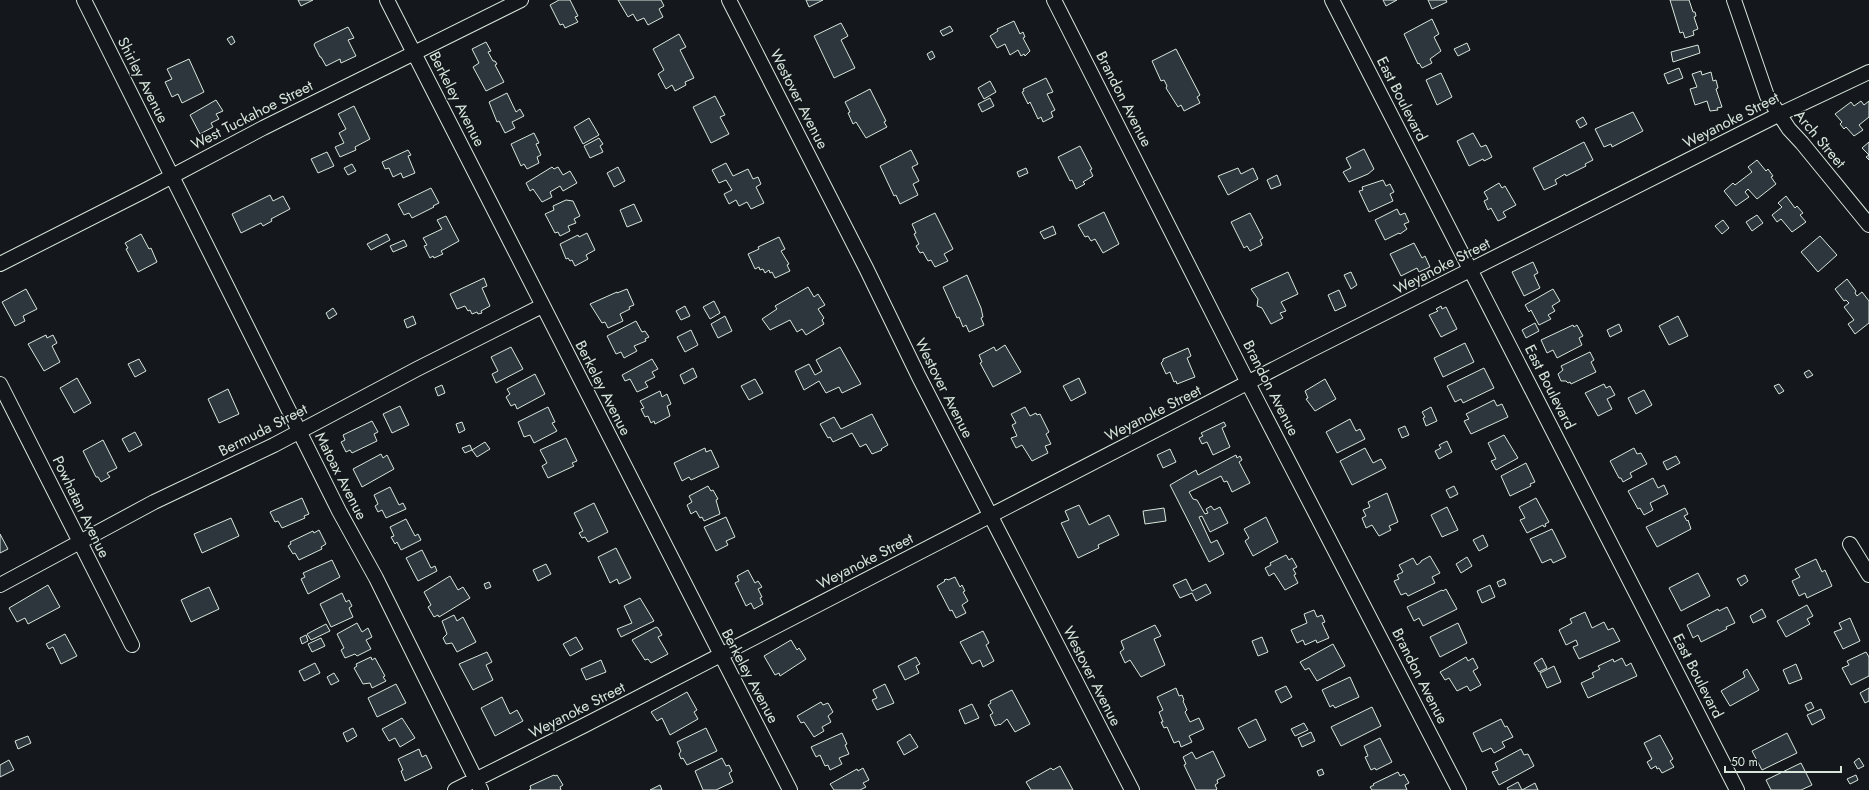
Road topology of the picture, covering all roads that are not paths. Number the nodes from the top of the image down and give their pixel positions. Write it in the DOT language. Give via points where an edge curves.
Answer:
graph roads {
  1 [pos="84,0"];
  2 [pos="387,0"];
  3 [pos="521,0"];
  4 [pos="729,0"];
  5 [pos="1054,0"];
  6 [pos="1332,0"];
  7 [pos="1734,0"];
  8 [pos="415,53"];
  9 [pos="1869,72"];
  10 [pos="1778,115"];
  11 [pos="172,176"];
  12 [pos="1869,225"];
  13 [pos="0,264"];
  14 [pos="1471,270"];
  15 [pos="542,306"];
  16 [pos="1248,383"];
  17 [pos="0,384"];
  18 [pos="299,431"];
  19 [pos="991,516"];
  20 [pos="80,544"];
  21 [pos="1850,544"];
  22 [pos="1869,574"];
  23 [pos="0,585"];
  24 [pos="132,645"];
  25 [pos="720,655"];
  26 [pos="478,785"];
  27 [pos="455,790"];
  28 [pos="790,790"];
  29 [pos="1132,790"];
  30 [pos="1459,790"];
  31 [pos="1737,790"];
  1 -- 11 [label="street, Shirley Avenue"];
  2 -- 8 [label="street, Berkeley Avenue"];
  3 -- 8 [label="street, West Tuckahoe Street"];
  4 -- 19 [label="street, Westover Avenue"];
  5 -- 16 [label="street, Brandon Avenue"];
  6 -- 14 [label="street, East Boulevard"];
  7 -- 10 [label="street, Arch Street" via="1767,96"];
  8 -- 11 [label="street, West Tuckahoe Street"];
  8 -- 15 [label="street, Berkeley Avenue"];
  9 -- 10 [label="street, Weyanoke Street"];
  10 -- 12 [label="street, Arch Street"];
  10 -- 14 [label="street, Weyanoke Street"];
  11 -- 13 [label="street, West Tuckahoe Street"];
  11 -- 18 [label="street, Matoax Avenue"];
  14 -- 16 [label="street, Weyanoke Street"];
  14 -- 31 [label="street, East Boulevard"];
  15 -- 18 [label="street, Bermuda Street"];
  15 -- 25 [label="street, Berkeley Avenue"];
  16 -- 19 [label="street, Weyanoke Street"];
  16 -- 30 [label="street, Brandon Avenue"];
  17 -- 20 [label="street, Powhatan Avenue"];
  18 -- 20 [label="street, Bermuda Street" via="154,502"];
  18 -- 26 [label="street, Matoax Avenue" via="339,512 376,578"];
  19 -- 25 [label="street, Weyanoke Street"];
  19 -- 29 [label="street, Westover Avenue"];
  20 -- 23 [label="street, Bermuda Street"];
  20 -- 24 [label="street, Powhatan Avenue"];
  21 -- 22 [label="street"];
  25 -- 26 [label="street, Weyanoke Street" via="585,725"];
  25 -- 28 [label="street, Berkeley Avenue"];
  26 -- 27 [label="street, Weyanoke Street"];
}
